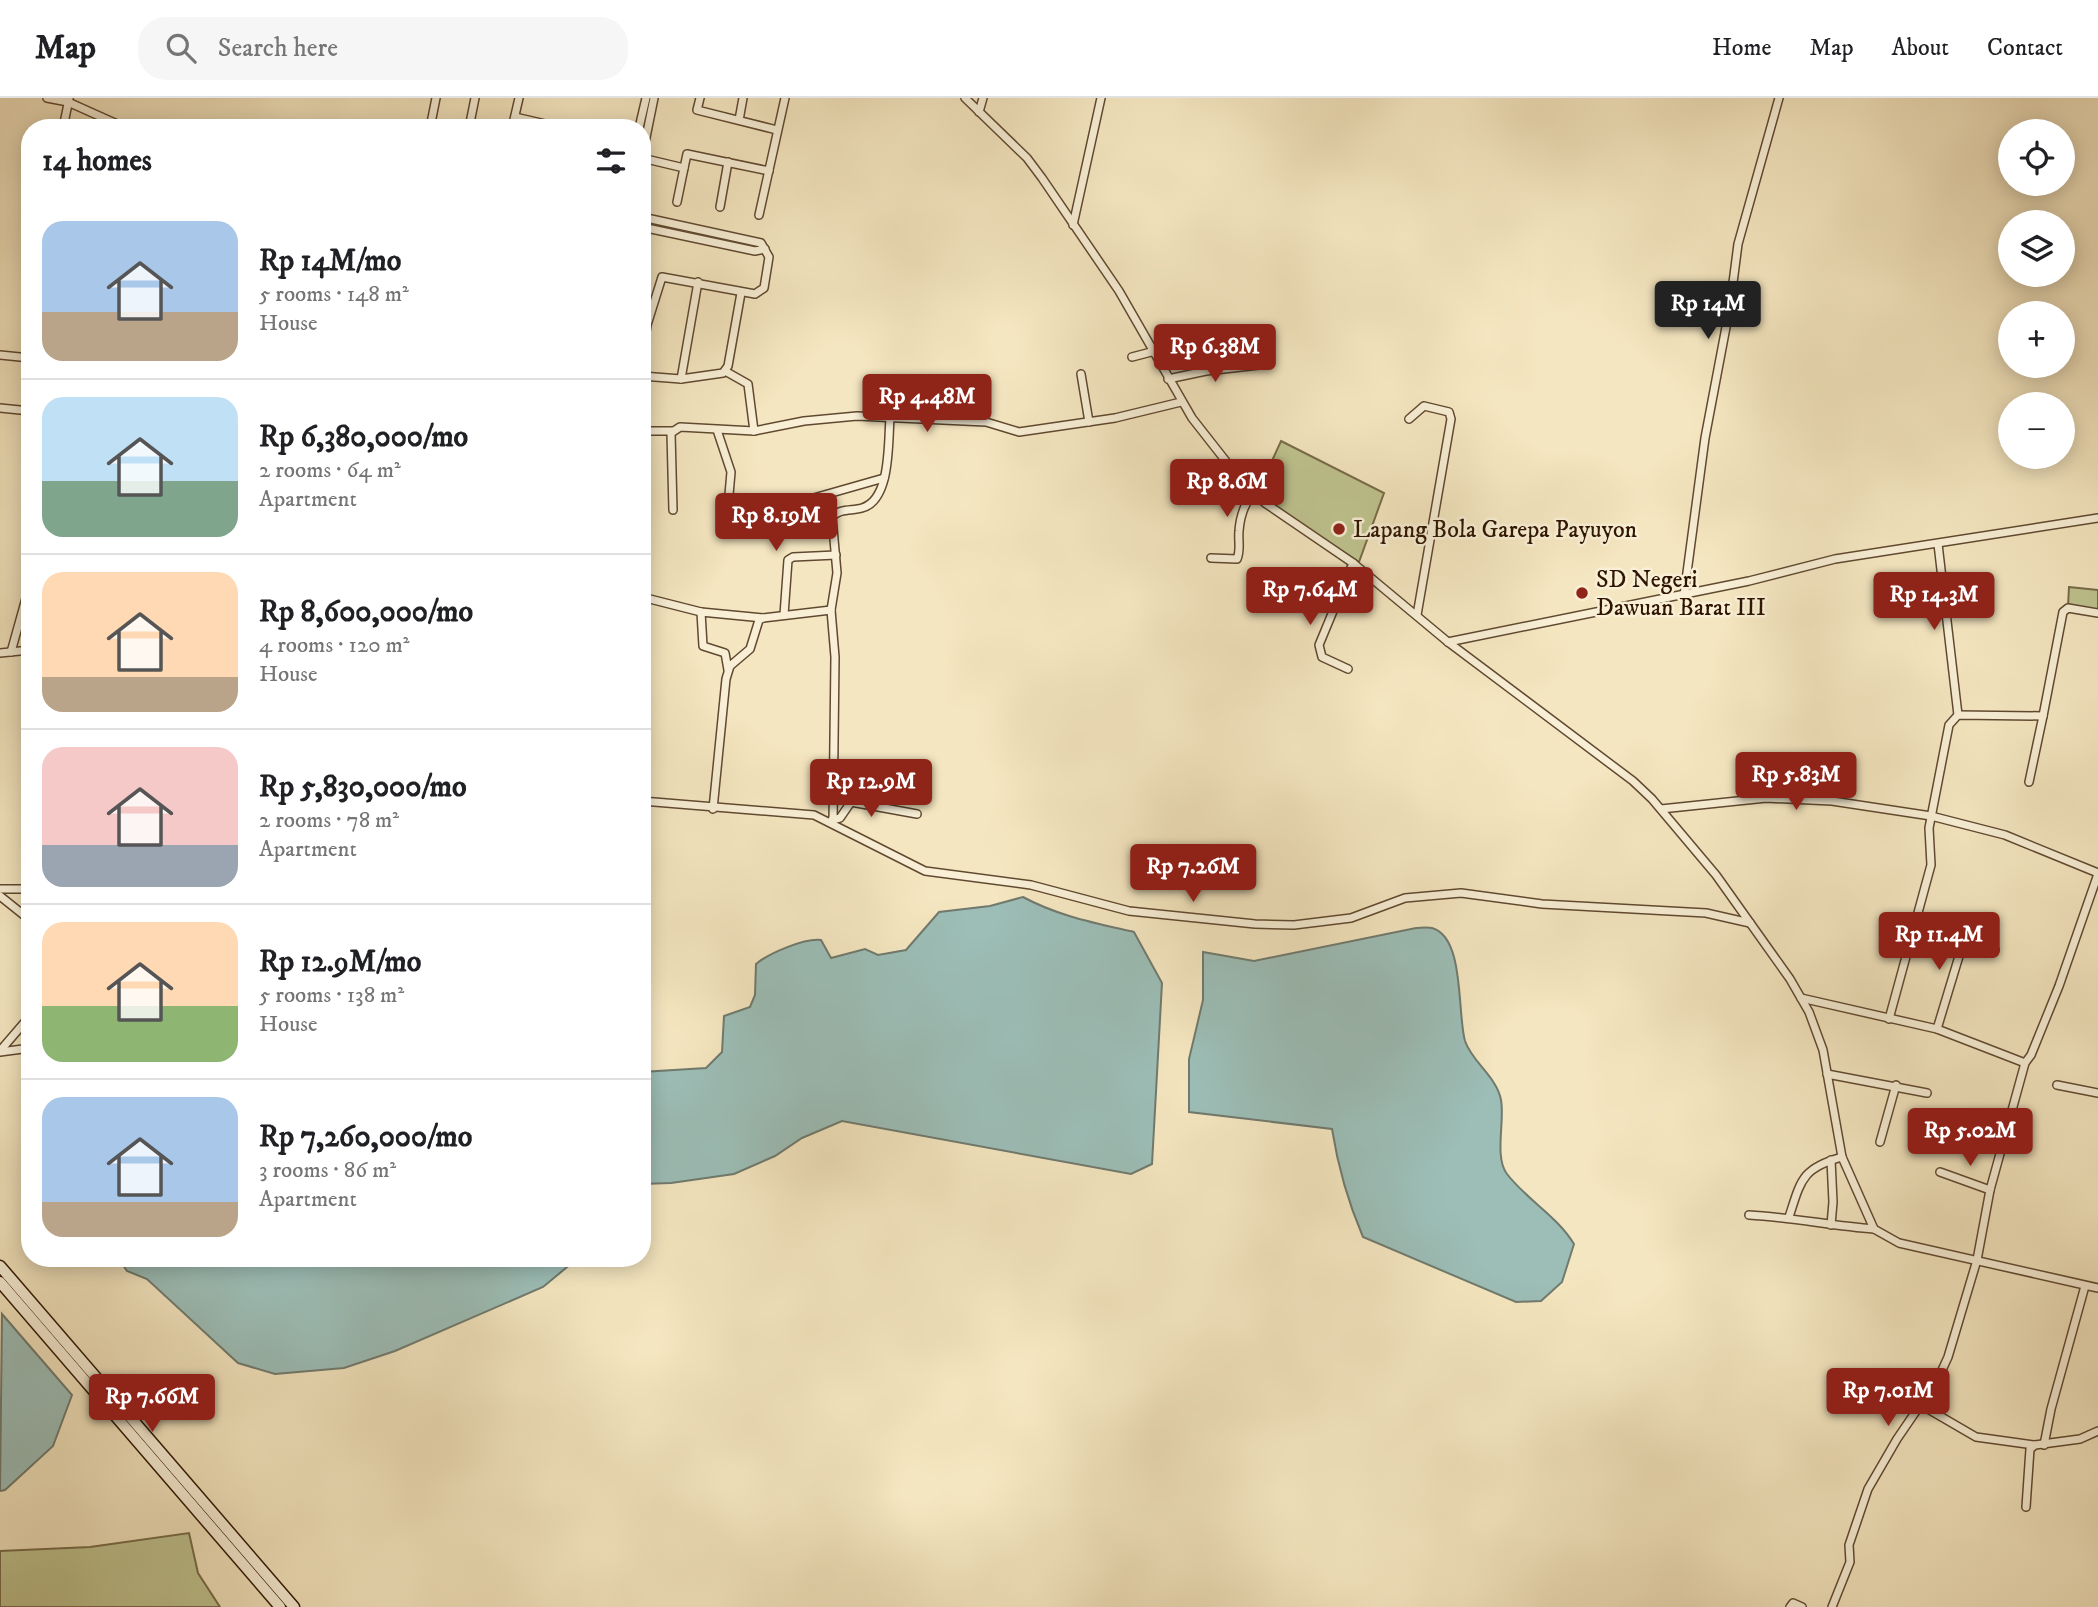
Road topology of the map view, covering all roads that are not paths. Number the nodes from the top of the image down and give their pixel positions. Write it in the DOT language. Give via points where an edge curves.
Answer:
graph roads {
  1 [pos="47,98"];
  2 [pos="436,98"];
  3 [pos="475,98"];
  4 [pos="519,98"];
  5 [pos="646,98"];
  6 [pos="654,98"];
  7 [pos="700,98"];
  8 [pos="743,98"];
  9 [pos="785,98"];
  10 [pos="965,98"];
  11 [pos="983,98"];
  12 [pos="1101,98"];
  13 [pos="1779,98"];
  14 [pos="69,100"];
  15 [pos="979,112"];
  16 [pos="515,117"];
  17 [pos="65,119"];
  18 [pos="108,119"];
  19 [pos="432,119"];
  20 [pos="471,119"];
  21 [pos="524,119"];
  22 [pos="641,119"];
  23 [pos="650,119"];
  24 [pos="739,120"];
  25 [pos="777,130"];
  26 [pos="651,159"];
  27 [pos="728,162"];
  28 [pos="684,168"];
  29 [pos="768,171"];
  30 [pos="677,202"];
  31 [pos="720,208"];
  32 [pos="760,215"];
  33 [pos="651,219"];
  34 [pos="1073,225"];
  35 [pos="651,229"];
  36 [pos="765,249"];
  37 [pos="698,282"];
  38 [pos="741,293"];
  39 [pos="651,308"];
  40 [pos="1155,351"];
  41 [pos="0,355"];
  42 [pos="21,357"];
  43 [pos="1132,357"];
  44 [pos="1259,365"];
  45 [pos="725,371"];
  46 [pos="1081,374"];
  47 [pos="651,377"];
  48 [pos="681,379"];
  49 [pos="1168,379"];
  50 [pos="1181,402"];
  51 [pos="0,408"];
  52 [pos="21,410"];
  53 [pos="890,418"];
  54 [pos="1409,419"];
  55 [pos="1089,422"];
  56 [pos="718,430"];
  57 [pos="651,431"];
  58 [pos="754,431"];
  59 [pos="672,432"];
  60 [pos="884,478"];
  61 [pos="1253,493"];
  62 [pos="673,510"];
  63 [pos="2098,518"];
  64 [pos="1938,544"];
  65 [pos="836,555"];
  66 [pos="1212,558"];
  67 [pos="1353,563"];
  68 [pos="1684,595"];
  69 [pos="651,599"];
  70 [pos="831,610"];
  71 [pos="701,612"];
  72 [pos="2098,613"];
  73 [pos="784,615"];
  74 [pos="1417,615"];
  75 [pos="21,616"];
  76 [pos="763,618"];
  77 [pos="1448,642"];
  78 [pos="21,651"];
  79 [pos="11,652"];
  80 [pos="0,653"];
  81 [pos="1348,668"];
  82 [pos="728,671"];
  83 [pos="1958,715"];
  84 [pos="2043,716"];
  85 [pos="2029,782"];
  86 [pos="651,802"];
  87 [pos="713,809"];
  88 [pos="1661,809"];
  89 [pos="917,814"];
  90 [pos="1931,816"];
  91 [pos="833,822"];
  92 [pos="2098,873"];
  93 [pos="0,889"];
  94 [pos="21,889"];
  95 [pos="0,896"];
  96 [pos="21,913"];
  97 [pos="1751,924"];
  98 [pos="1915,930"];
  99 [pos="1963,943"];
  100 [pos="1995,950"];
  101 [pos="1801,998"];
  102 [pos="1889,1019"];
  103 [pos="21,1026"];
  104 [pos="1937,1029"];
  105 [pos="21,1049"];
  106 [pos="0,1051"];
  107 [pos="2025,1063"];
  108 [pos="1827,1074"];
  109 [pos="1896,1085"];
  110 [pos="2057,1085"];
  111 [pos="1927,1093"];
  112 [pos="2098,1093"];
  113 [pos="1880,1142"];
  114 [pos="1842,1157"];
  115 [pos="1831,1160"];
  116 [pos="1940,1172"];
  117 [pos="1990,1190"];
  118 [pos="1749,1215"];
  119 [pos="1789,1217"];
  120 [pos="1831,1225"];
  121 [pos="1874,1229"];
  122 [pos="1977,1260"];
  123 [pos="0,1266"];
  124 [pos="0,1282"];
  125 [pos="2085,1286"];
  126 [pos="2098,1288"];
  127 [pos="86,1373"];
  128 [pos="1921,1405"];
  129 [pos="2098,1432"];
  130 [pos="2044,1445"];
  131 [pos="2035,1446"];
  132 [pos="185,1489"];
  133 [pos="2026,1507"];
  134 [pos="280,1607"];
  135 [pos="294,1607"];
  136 [pos="1790,1607"];
  137 [pos="1802,1607"];
  138 [pos="1832,1607"];
  1 -- 14 [label="street"];
  2 -- 19 [label="street"];
  3 -- 20 [label="street"];
  4 -- 16 [label="street"];
  5 -- 22 [label="street"];
  6 -- 23 [label="street"];
  7 -- 24 [label="street" via="697,110"];
  8 -- 24 [label="street"];
  9 -- 25 [label="street"];
  10 -- 15 [label="street"];
  11 -- 15 [label="street"];
  12 -- 34 [label="street"];
  13 -- 68 [label="street" via="1738,244"];
  14 -- 17 [label="street"];
  14 -- 18 [label="street"];
  15 -- 34 [label="street" via="1027,158"];
  16 -- 21 [label="street"];
  24 -- 25 [label="street"];
  25 -- 29 [label="street"];
  26 -- 28 [label="street"];
  27 -- 28 [label="street" via="688,154"];
  27 -- 29 [label="street"];
  27 -- 31 [label="street"];
  28 -- 30 [label="street"];
  29 -- 32 [label="street"];
  33 -- 36 [label="street" via="758,242"];
  34 -- 40 [label="street"];
  35 -- 36 [label="street" via="755,251"];
  36 -- 38 [label="street" via="769,257 764,288 755,294"];
  37 -- 38 [label="street"];
  37 -- 39 [label="street" via="662,277"];
  37 -- 48 [label="street"];
  38 -- 45 [label="street"];
  40 -- 43 [label="street"];
  40 -- 49 [label="street"];
  41 -- 42 [label="street"];
  44 -- 49 [label="street"];
  45 -- 48 [label="street"];
  45 -- 58 [label="street" via="748,384"];
  46 -- 55 [label="street"];
  47 -- 48 [label="street"];
  49 -- 50 [label="street"];
  50 -- 55 [label="street"];
  50 -- 61 [label="street"];
  51 -- 52 [label="street"];
  53 -- 55 [label="street" via="986,422 1019,432"];
  53 -- 58 [label="street" via="842,416"];
  53 -- 60 [label="street"];
  54 -- 74 [label="street" via="1424,406 1445,409 1451,419"];
  56 -- 58 [label="street"];
  56 -- 59 [label="street" via="680,427"];
  56 -- 60 [label="street" via="731,472 730,523 748,524 768,511"];
  57 -- 59 [label="street"];
  59 -- 62 [label="street"];
  60 -- 65 [label="street" via="873,502 832,517"];
  61 -- 66 [label="street" via="1238,530 1237,559"];
  61 -- 67 [label="street"];
  63 -- 64 [label="street"];
  64 -- 68 [label="street" via="1835,559"];
  64 -- 83 [label="street"];
  65 -- 70 [label="street"];
  65 -- 73 [label="street" via="788,560"];
  67 -- 74 [label="street"];
  67 -- 81 [label="street" via="1319,645 1322,657"];
  68 -- 77 [label="street"];
  69 -- 71 [label="street"];
  70 -- 73 [label="street"];
  70 -- 91 [label="street" via="835,657"];
  71 -- 76 [label="street"];
  71 -- 82 [label="street" via="701,642 707,649 725,653"];
  72 -- 84 [label="street" via="2068,608 2063,612"];
  73 -- 76 [label="street"];
  74 -- 77 [label="street"];
  75 -- 79 [label="street"];
  76 -- 82 [label="street" via="750,649"];
  77 -- 88 [label="street" via="1619,770"];
  78 -- 79 [label="street"];
  79 -- 80 [label="street"];
  82 -- 87 [label="street"];
  83 -- 84 [label="street"];
  83 -- 90 [label="street" via="1949,725"];
  84 -- 85 [label="street"];
  86 -- 87 [label="street"];
  87 -- 91 [label="street" via="814,816"];
  88 -- 90 [label="street" via="1793,797"];
  88 -- 97 [label="street"];
  89 -- 91 [label="street" via="851,802"];
  90 -- 92 [label="street" via="2005,835"];
  90 -- 98 [label="street" via="1932,860"];
  91 -- 97 [label="street" via="925,871 1031,886 1162,915 1294,925 1351,918 1405,898 1461,893 1542,904 1706,913"];
  92 -- 107 [label="street" via="2059,986"];
  93 -- 94 [label="street"];
  95 -- 96 [label="street"];
  97 -- 101 [label="street"];
  98 -- 99 [label="street"];
  98 -- 102 [label="street"];
  99 -- 100 [label="street"];
  99 -- 104 [label="street"];
  101 -- 102 [label="street"];
  101 -- 108 [label="street" via="1818,1032"];
  102 -- 104 [label="street"];
  103 -- 106 [label="street"];
  104 -- 107 [label="street"];
  105 -- 106 [label="street"];
  107 -- 117 [label="street"];
  108 -- 109 [label="street"];
  108 -- 114 [label="street"];
  109 -- 111 [label="street"];
  109 -- 113 [label="street"];
  110 -- 112 [label="street"];
  114 -- 115 [label="street"];
  114 -- 121 [label="street"];
  115 -- 119 [label="street" via="1804,1175"];
  115 -- 120 [label="street"];
  116 -- 117 [label="street"];
  117 -- 122 [label="street"];
  118 -- 119 [label="street"];
  119 -- 120 [label="street"];
  120 -- 121 [label="street"];
  121 -- 122 [label="street" via="1899,1243"];
  122 -- 125 [label="street"];
  122 -- 128 [label="street" via="1948,1357"];
  123 -- 127 [label="street"];
  124 -- 127 [label="street"];
  125 -- 126 [label="street"];
  125 -- 130 [label="street"];
  127 -- 132 [label="street"];
  128 -- 131 [label="street" via="1976,1437"];
  128 -- 138 [label="street" via="1868,1489 1849,1545 1850,1562"];
  129 -- 130 [label="street"];
  130 -- 131 [label="street"];
  131 -- 133 [label="street" via="2027,1458"];
  132 -- 134 [label="street"];
  132 -- 135 [label="street"];
  136 -- 137 [label="street" via="1793,1603"];
}
